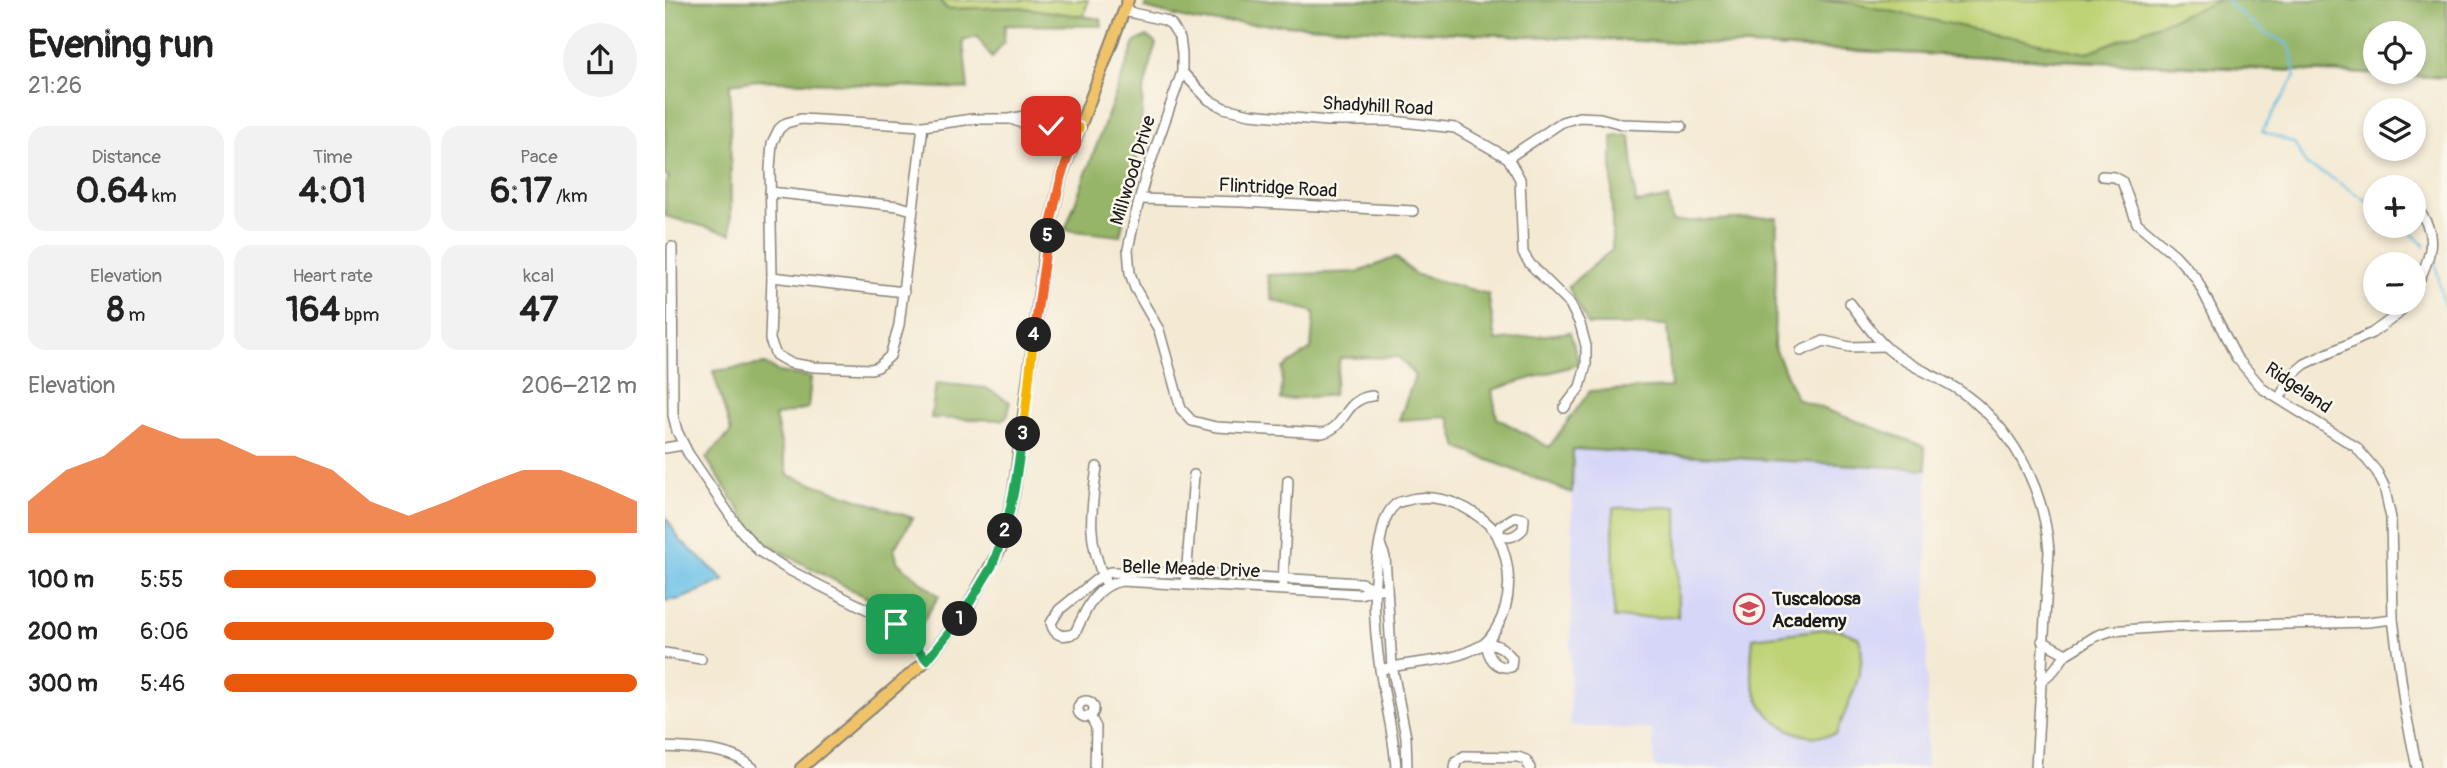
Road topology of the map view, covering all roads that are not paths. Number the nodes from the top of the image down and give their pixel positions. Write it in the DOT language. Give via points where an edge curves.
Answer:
graph roads {
  1 [pos="1126,5"];
  2 [pos="1182,72"];
  3 [pos="923,126"];
  4 [pos="1682,126"];
  5 [pos="1079,128"];
  6 [pos="1508,158"];
  7 [pos="2102,176"];
  8 [pos="770,192"];
  9 [pos="1140,199"];
  10 [pos="912,209"];
  11 [pos="1413,211"];
  12 [pos="2426,220"];
  13 [pos="672,247"];
  14 [pos="2426,261"];
  15 [pos="772,277"];
  16 [pos="904,292"];
  17 [pos="1850,303"];
  18 [pos="2397,315"];
  19 [pos="669,319"];
  20 [pos="1885,346"];
  21 [pos="1801,351"];
  22 [pos="1372,396"];
  23 [pos="2280,397"];
  24 [pos="1564,408"];
  25 [pos="683,445"];
  26 [pos="665,448"];
  27 [pos="1097,467"];
  28 [pos="1194,475"];
  29 [pos="1288,480"];
  30 [pos="1380,542"];
  31 [pos="1187,573"];
  32 [pos="1102,575"];
  33 [pos="1283,578"];
  34 [pos="1186,584"];
  35 [pos="1107,586"];
  36 [pos="1283,589"];
  37 [pos="1375,589"];
  38 [pos="1387,589"];
  39 [pos="2393,619"];
  40 [pos="2042,641"];
  41 [pos="665,653"];
  42 [pos="2066,654"];
  43 [pos="701,659"];
  44 [pos="927,660"];
  45 [pos="1392,666"];
  46 [pos="1380,670"];
  47 [pos="2040,682"];
  48 [pos="1090,716"];
  49 [pos="665,747"];
  50 [pos="753,768"];
  51 [pos="801,768"];
  52 [pos="1095,768"];
  53 [pos="1396,768"];
  54 [pos="1407,768"];
  55 [pos="1455,768"];
  56 [pos="1530,768"];
  57 [pos="2036,768"];
  58 [pos="2417,768"];
  1 -- 2 [label="street, Millwood Drive" via="1171,24 1179,37"];
  1 -- 5 [label="main road"];
  2 -- 6 [label="street, Shadyhill Road" via="1209,100 1224,108 1327,121 1393,121 1455,128"];
  2 -- 9 [label="street, Millwood Drive"];
  3 -- 5 [label="street" via="1009,119"];
  3 -- 8 [label="street" via="801,119 786,124 772,143"];
  3 -- 10 [label="street"];
  4 -- 6 [label="street" via="1579,117 1562,122"];
  5 -- 44 [label="main road" via="1061,177 1045,250 1006,530 976,594"];
  6 -- 24 [label="street" via="1520,179 1523,253 1570,304 1586,346 1580,387"];
  7 -- 23 [label="street, Ridgeland" via="2122,181 2137,223 2186,266 2245,370 2263,389"];
  8 -- 10 [label="street"];
  8 -- 15 [label="street"];
  9 -- 11 [label="street, Flintridge Road"];
  9 -- 22 [label="street, Millwood Drive" via="1128,249 1130,273 1159,330 1186,416 1207,426 1322,433 1336,427 1355,401"];
  10 -- 16 [label="street"];
  12 -- 14 [label="street" via="2431,237"];
  13 -- 19 [label="street"];
  15 -- 16 [label="street"];
  15 -- 16 [label="street" via="769,340 776,355 798,365 878,367 894,349"];
  17 -- 20 [label="street"];
  18 -- 23 [label="street" via="2372,333 2305,363"];
  19 -- 25 [label="street" via="673,415"];
  20 -- 21 [label="street" via="1850,347 1824,341"];
  20 -- 40 [label="street" via="1970,399 2000,427 2026,466 2048,535"];
  23 -- 39 [label="street, Ridgeland" via="2356,447 2381,479 2391,518"];
  25 -- 26 [label="street"];
  25 -- 44 [label="street" via="759,551 896,624"];
  27 -- 32 [label="street" via="1091,543"];
  28 -- 31 [label="street"];
  29 -- 33 [label="street"];
  30 -- 37 [label="street"];
  30 -- 38 [label="street"];
  30 -- 45 [label="street" via="1387,514 1398,503 1436,498 1479,516 1498,535 1509,574 1500,622 1486,643 1441,661"];
  31 -- 32 [label="street, Belle Meade Drive" via="1119,571"];
  31 -- 33 [label="street, Belle Meade Drive"];
  31 -- 34 [label="street"];
  32 -- 35 [label="street"];
  32 -- 35 [label="street, Belle Meade Drive" via="1054,616 1053,630 1059,636 1075,633 1088,603"];
  33 -- 36 [label="street"];
  33 -- 37 [label="street, Belle Meade Drive" via="1361,583"];
  34 -- 35 [label="street, Belle Meade Drive" via="1121,581"];
  34 -- 36 [label="street, Belle Meade Drive"];
  36 -- 37 [label="street, Belle Meade Drive" via="1360,594"];
  37 -- 38 [label="street, Belle Meade Drive"];
  37 -- 46 [label="street"];
  38 -- 45 [label="street"];
  39 -- 42 [label="street" via="2126,628 2096,636"];
  39 -- 58 [label="street, Ridgeland"];
  40 -- 42 [label="street"];
  40 -- 47 [label="street"];
  41 -- 43 [label="street"];
  42 -- 47 [label="street"];
  44 -- 51 [label="main road"];
  45 -- 46 [label="street"];
  45 -- 54 [label="street" via="1406,737"];
  46 -- 53 [label="street"];
  47 -- 57 [label="street"];
  48 -- 52 [label="street" via="1096,727"];
  49 -- 50 [label="street" via="715,751"];
  55 -- 56 [label="street" via="1464,756 1518,757"];
}
